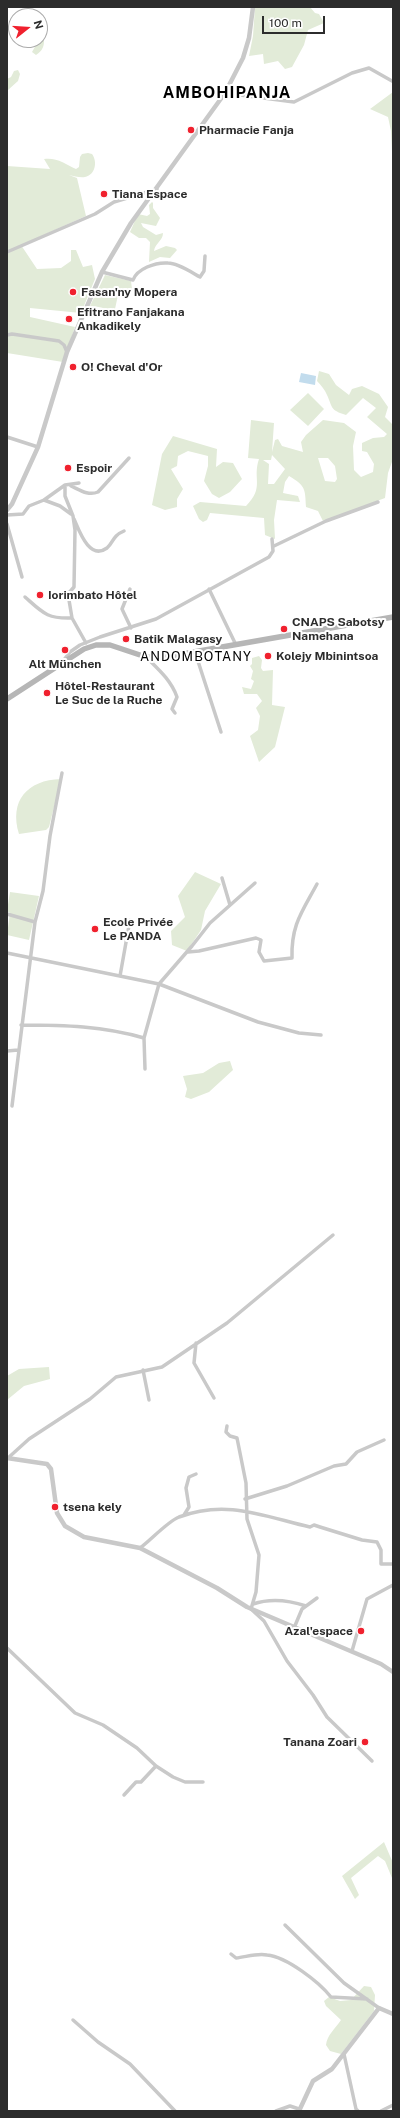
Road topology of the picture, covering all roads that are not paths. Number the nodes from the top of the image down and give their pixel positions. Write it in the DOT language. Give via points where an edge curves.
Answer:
graph roads {
  1 [pos="253,7"];
  2 [pos="392,81"];
  3 [pos="225,94"];
  4 [pos="157,189"];
  5 [pos="7,252"];
  6 [pos="205,256"];
  7 [pos="102,272"];
  8 [pos="7,335"];
  9 [pos="67,352"];
  10 [pos="7,437"];
  11 [pos="38,447"];
  12 [pos="129,458"];
  13 [pos="79,483"];
  14 [pos="65,486"];
  15 [pos="71,486"];
  16 [pos="44,500"];
  17 [pos="378,502"];
  18 [pos="7,510"];
  19 [pos="7,515"];
  20 [pos="73,516"];
  21 [pos="7,524"];
  22 [pos="124,531"];
  23 [pos="272,539"];
  24 [pos="274,546"];
  25 [pos="22,577"];
  26 [pos="130,588"];
  27 [pos="209,589"];
  28 [pos="25,597"];
  29 [pos="393,617"];
  30 [pos="72,618"];
  31 [pos="132,628"];
  32 [pos="86,643"];
  33 [pos="236,645"];
  34 [pos="195,652"];
  35 [pos="146,657"];
  36 [pos="60,665"];
  37 [pos="7,699"];
  38 [pos="175,713"];
  39 [pos="221,732"];
  40 [pos="62,773"];
  41 [pos="222,878"];
  42 [pos="254,883"];
  43 [pos="316,884"];
  44 [pos="230,905"];
  45 [pos="7,914"];
  46 [pos="130,920"];
  47 [pos="35,922"];
  48 [pos="187,952"];
  49 [pos="7,953"];
  50 [pos="30,957"];
  51 [pos="120,976"];
  52 [pos="158,984"];
  53 [pos="21,1025"];
  54 [pos="322,1035"];
  55 [pos="144,1038"];
  56 [pos="18,1050"];
  57 [pos="7,1051"];
  58 [pos="145,1069"];
  59 [pos="12,1106"];
  60 [pos="334,1235"];
  61 [pos="196,1343"];
  62 [pos="143,1370"];
  63 [pos="214,1398"];
  64 [pos="149,1400"];
  65 [pos="227,1426"];
  66 [pos="384,1440"];
  67 [pos="8,1458"];
  68 [pos="196,1474"];
  69 [pos="246,1499"];
  70 [pos="246,1511"];
  71 [pos="182,1516"];
  72 [pos="140,1548"];
  73 [pos="393,1564"];
  74 [pos="393,1585"];
  75 [pos="317,1598"];
  76 [pos="252,1606"];
  77 [pos="306,1606"];
  78 [pos="294,1628"];
  79 [pos="7,1648"];
  80 [pos="352,1651"];
  81 [pos="393,1672"];
  82 [pos="372,1761"];
  83 [pos="156,1766"];
  84 [pos="203,1782"];
  85 [pos="124,1795"];
  86 [pos="285,1925"];
  87 [pos="231,1954"];
  88 [pos="367,1999"];
  89 [pos="379,2008"];
  90 [pos="393,2014"];
  91 [pos="73,2020"];
  92 [pos="344,2054"];
  93 [pos="393,2105"];
  94 [pos="299,2110"];
  95 [pos="175,2111"];
  96 [pos="276,2111"];
  97 [pos="358,2111"];
  98 [pos="381,2111"];
  1 -- 3 [label="street" via="249,38 243,58"];
  2 -- 3 [label="street" via="369,68 352,73 294,102"];
  3 -- 4 [label="street"];
  4 -- 5 [label="street" via="114,202 95,214"];
  4 -- 7 [label="street" via="131,222"];
  6 -- 7 [label="street" via="204,271 200,277 168,263 142,268 133,280"];
  7 -- 9 [label="street"];
  8 -- 9 [label="street" via="59,341"];
  9 -- 11 [label="street"];
  10 -- 11 [label="street"];
  11 -- 18 [label="street"];
  12 -- 15 [label="street" via="98,492 86,493"];
  13 -- 15 [label="street"];
  14 -- 15 [label="street"];
  14 -- 16 [label="street"];
  14 -- 20 [label="street" via="67,506"];
  16 -- 19 [label="street" via="29,506 23,514"];
  16 -- 20 [label="street" via="60,506"];
  17 -- 24 [label="street" via="326,521"];
  20 -- 22 [label="street" via="89,547 94,550 107,548 117,534"];
  20 -- 30 [label="street" via="74,587 68,594"];
  21 -- 25 [label="street"];
  23 -- 24 [label="street"];
  24 -- 27 [label="street" via="269,557"];
  26 -- 31 [label="street" via="122,609"];
  27 -- 31 [label="street" via="156,619"];
  27 -- 33 [label="street"];
  28 -- 30 [label="street" via="45,615"];
  29 -- 33 [label="main road"];
  30 -- 32 [label="street"];
  31 -- 32 [label="street"];
  32 -- 36 [label="street" via="70,652"];
  33 -- 34 [label="main road"];
  34 -- 35 [label="main road"];
  34 -- 39 [label="street"];
  35 -- 36 [label="main road" via="115,646 96,645 84,649"];
  35 -- 38 [label="street" via="173,688 177,697 172,709"];
  36 -- 37 [label="main road"];
  40 -- 47 [label="street" via="43,891"];
  41 -- 44 [label="street"];
  42 -- 44 [label="street"];
  43 -- 48 [label="street" via="295,924 291,940 292,958 264,961 259,952 261,940 256,938"];
  44 -- 48 [label="street" via="210,923"];
  45 -- 47 [label="street"];
  46 -- 51 [label="street"];
  47 -- 50 [label="street"];
  48 -- 52 [label="street"];
  49 -- 50 [label="street"];
  50 -- 51 [label="street"];
  50 -- 53 [label="street"];
  51 -- 52 [label="street"];
  52 -- 54 [label="street" via="258,1022 299,1033"];
  52 -- 55 [label="street"];
  53 -- 55 [label="street" via="103,1028"];
  53 -- 56 [label="street"];
  55 -- 58 [label="street"];
  56 -- 57 [label="street"];
  56 -- 59 [label="street"];
  60 -- 61 [label="street" via="227,1323"];
  61 -- 62 [label="street" via="162,1367"];
  61 -- 63 [label="street" via="194,1363"];
  62 -- 64 [label="street"];
  62 -- 67 [label="street" via="116,1378 90,1399 29,1439"];
  65 -- 69 [label="street" via="226,1432 237,1438 243,1461"];
  66 -- 69 [label="street" via="358,1452 346,1464 334,1466"];
  67 -- 72 [label="street" via="47,1464 57,1513 70,1530 84,1537"];
  68 -- 71 [label="street" via="189,1477 186,1488 189,1507 187,1513"];
  69 -- 70 [label="street"];
  70 -- 71 [label="street" via="213,1508"];
  70 -- 73 [label="street" via="310,1527 314,1525 377,1542 381,1550 381,1564"];
  70 -- 76 [label="street" via="259,1555 256,1592"];
  71 -- 72 [label="street"];
  72 -- 76 [label="street"];
  74 -- 80 [label="street" via="367,1600"];
  75 -- 77 [label="street"];
  76 -- 77 [label="street" via="268,1599 276,1602 289,1600"];
  76 -- 78 [label="street"];
  76 -- 82 [label="street" via="327,1717"];
  77 -- 78 [label="street" via="298,1614"];
  78 -- 80 [label="street"];
  79 -- 83 [label="street" via="75,1713 103,1725 137,1748"];
  80 -- 81 [label="street"];
  83 -- 84 [label="street" via="185,1782"];
  83 -- 85 [label="street" via="148,1776 141,1782 136,1782"];
  86 -- 88 [label="street" via="344,1983"];
  87 -- 88 [label="street" via="236,1958 265,1954 275,1956 305,1974 331,1997"];
  88 -- 89 [label="street"];
  89 -- 90 [label="street"];
  89 -- 92 [label="street"];
  91 -- 95 [label="street" via="98,2042 130,2064"];
  92 -- 94 [label="street" via="332,2069 313,2081"];
  92 -- 97 [label="street"];
  93 -- 98 [label="street"];
  94 -- 96 [label="street" via="290,2106"];
}
